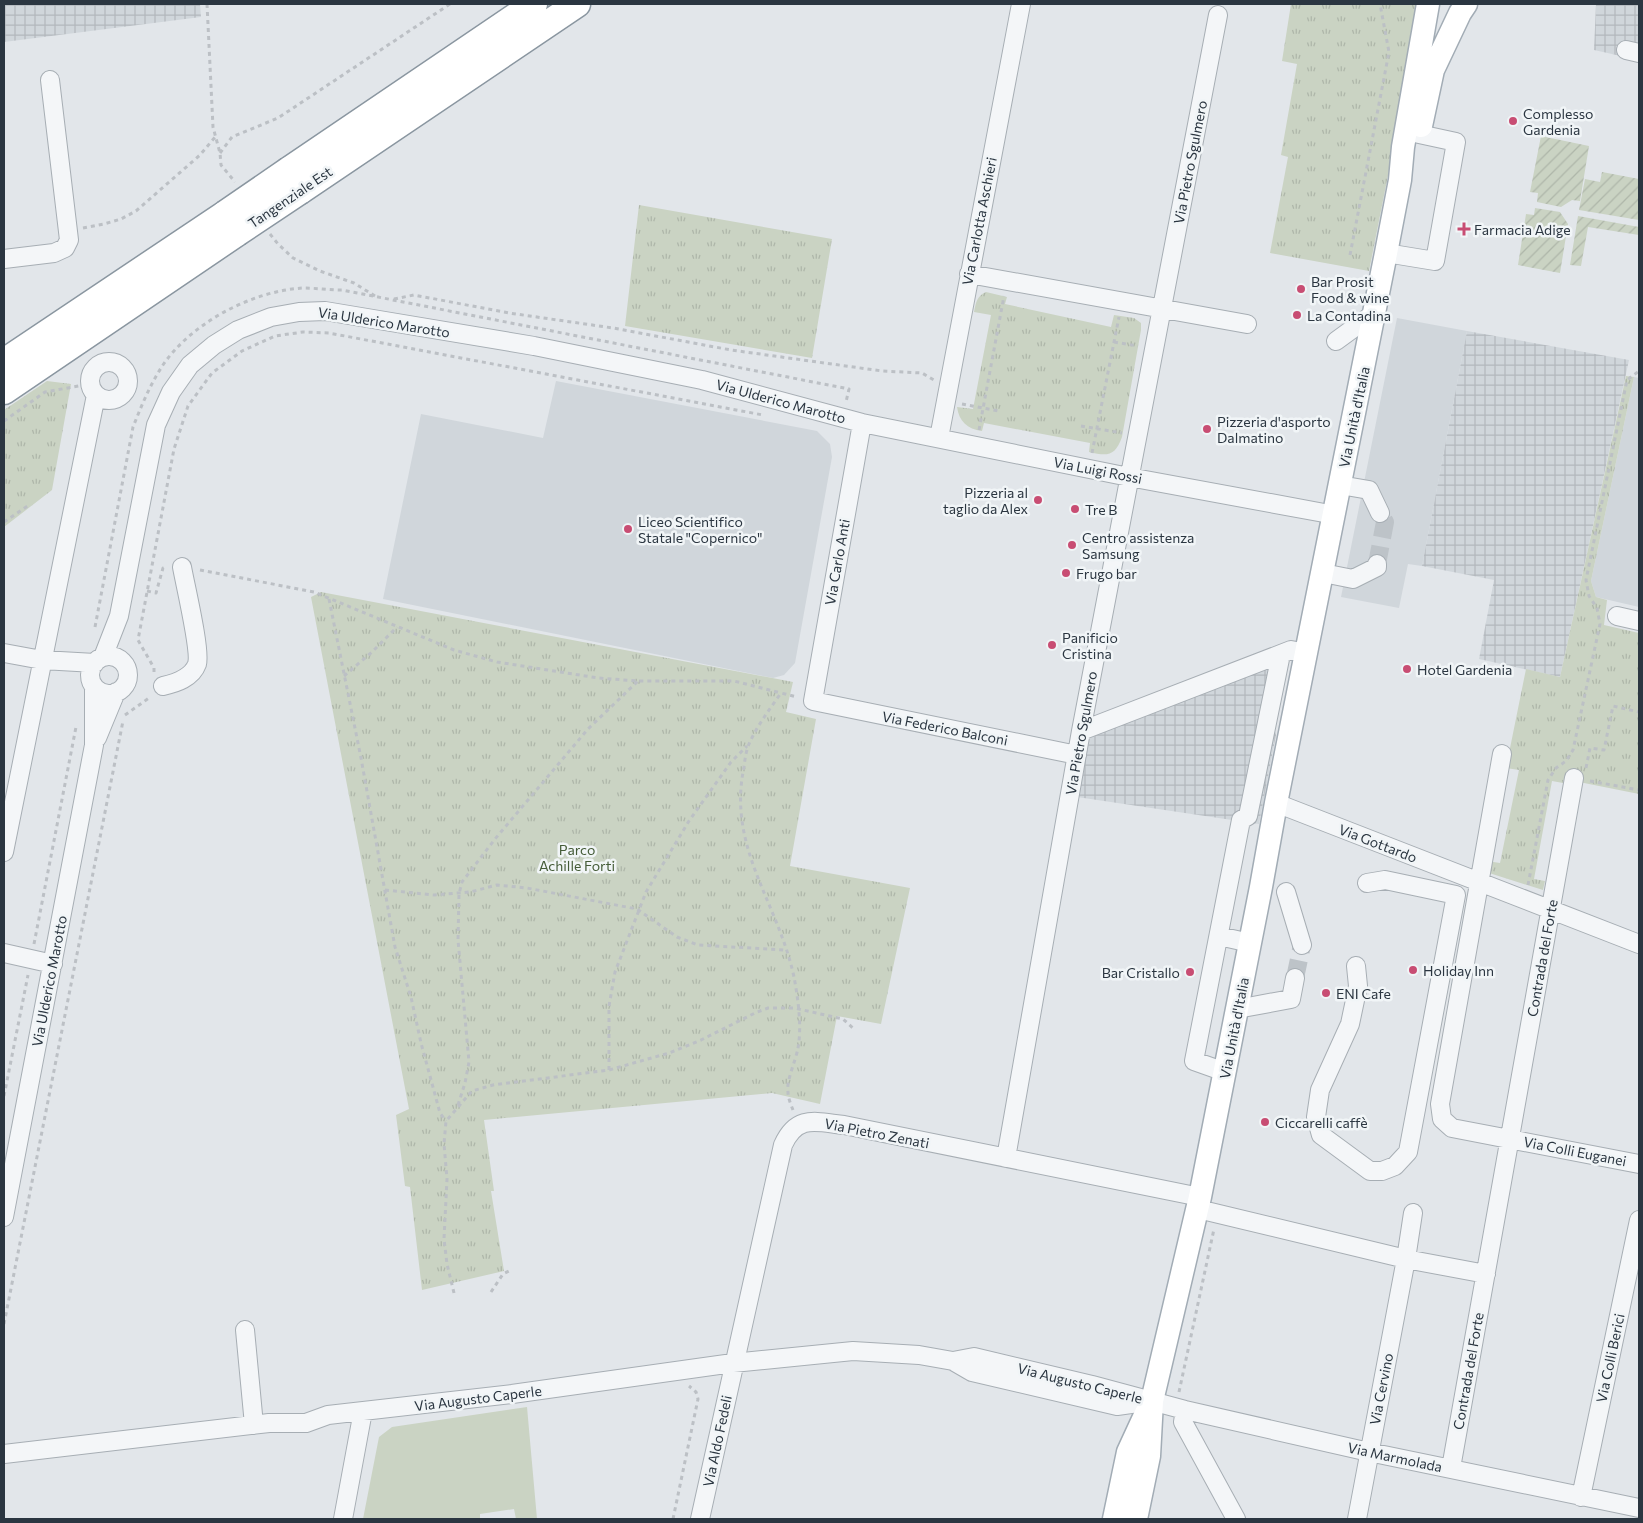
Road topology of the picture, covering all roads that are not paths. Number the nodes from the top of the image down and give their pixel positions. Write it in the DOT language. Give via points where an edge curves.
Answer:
graph roads {
  1 [pos="534,4"];
  2 [pos="577,4"];
  3 [pos="1021,4"];
  4 [pos="1428,4"];
  5 [pos="1466,4"];
  6 [pos="1218,15"];
  7 [pos="50,80"];
  8 [pos="1419,134"];
  9 [pos="1400,180"];
  10 [pos="295,181"];
  11 [pos="231,223"];
  12 [pos="1386,253"];
  13 [pos="4,259"];
  14 [pos="969,274"];
  15 [pos="1162,308"];
  16 [pos="1373,314"];
  17 [pos="1247,324"];
  18 [pos="1336,341"];
  19 [pos="4,362"];
  20 [pos="93,390"];
  21 [pos="4,391"];
  22 [pos="862,423"];
  23 [pos="939,438"];
  24 [pos="1130,477"];
  25 [pos="1340,484"];
  26 [pos="1380,513"];
  27 [pos="1334,515"];
  28 [pos="1377,564"];
  29 [pos="182,567"];
  30 [pos="1323,573"];
  31 [pos="119,616"];
  32 [pos="1617,616"];
  33 [pos="1639,621"];
  34 [pos="4,653"];
  35 [pos="1307,653"];
  36 [pos="1281,654"];
  37 [pos="42,660"];
  38 [pos="95,661"];
  39 [pos="122,662"];
  40 [pos="92,684"];
  41 [pos="155,684"];
  42 [pos="116,692"];
  43 [pos="812,702"];
  44 [pos="1081,731"];
  45 [pos="94,745"];
  46 [pos="1502,754"];
  47 [pos="1077,755"];
  48 [pos="1579,779"];
  49 [pos="1276,803"];
  50 [pos="4,852"];
  51 [pos="1479,882"];
  52 [pos="1366,883"];
  53 [pos="1261,887"];
  54 [pos="1551,910"];
  55 [pos="1218,936"];
  56 [pos="1250,943"];
  57 [pos="1639,944"];
  58 [pos="1302,945"];
  59 [pos="4,952"];
  60 [pos="53,964"];
  61 [pos="1356,966"];
  62 [pos="1295,978"];
  63 [pos="1237,1009"];
  64 [pos="1225,1072"];
  65 [pos="1510,1139"];
  66 [pos="1006,1158"];
  67 [pos="1639,1164"];
  68 [pos="1205,1207"];
  69 [pos="1413,1213"];
  70 [pos="4,1217"];
  71 [pos="1639,1220"];
  72 [pos="1406,1260"];
  73 [pos="1486,1274"];
  74 [pos="245,1330"];
  75 [pos="953,1361"];
  76 [pos="733,1363"];
  77 [pos="1152,1401"];
  78 [pos="1182,1402"];
  79 [pos="364,1411"];
  80 [pos="254,1425"];
  81 [pos="1369,1452"];
  82 [pos="4,1454"];
  83 [pos="1451,1468"];
  84 [pos="1581,1497"];
  85 [pos="1639,1508"];
  86 [pos="343,1519"];
  87 [pos="700,1519"];
  88 [pos="1114,1519"];
  89 [pos="1136,1519"];
  90 [pos="1236,1519"];
  91 [pos="1357,1519"];
  1 -- 10 [label="highway, Tangenziale Est"];
  2 -- 10 [label="highway, Tangenziale Est"];
  3 -- 14 [label="street, Via Carlotta Aschieri"];
  4 -- 9 [label="main road, Via Unità d'Italia" via="1402,147"];
  5 -- 8 [label="main road, Via Unità d'Italia" via="1433,70"];
  6 -- 15 [label="street, Via Pietro Sgulmero"];
  7 -- 13 [label="street" via="69,240 64,248 54,252"];
  8 -- 9 [label="main road, Via Unità d'Italia"];
  8 -- 12 [label="street" via="1456,142 1435,261"];
  9 -- 12 [label="main road, Via Unità d'Italia"];
  10 -- 11 [label="highway, Tangenziale Est, bridge"];
  11 -- 19 [label="highway, Tangenziale Est"];
  11 -- 21 [label="highway, Tangenziale Est"];
  12 -- 16 [label="main road, Via Unità d'Italia"];
  14 -- 15 [label="street"];
  14 -- 23 [label="street, Via Carlotta Aschieri"];
  15 -- 17 [label="street"];
  15 -- 24 [label="street, Via Pietro Sgulmero"];
  16 -- 18 [label="street"];
  16 -- 25 [label="main road, Via Unità d'Italia"];
  20 -- 37 [label="street"];
  22 -- 23 [label="street, Via Luigi Rossi"];
  22 -- 31 [label="street, Via Ulderico Marotto" via="702,380 534,346 325,311 271,317 238,330 214,345 190,365 171,392 156,426"];
  22 -- 43 [label="street, Via Carlo Anti"];
  23 -- 24 [label="street, Via Luigi Rossi"];
  24 -- 27 [label="street, Via Luigi Rossi"];
  24 -- 44 [label="street, Via Pietro Sgulmero"];
  25 -- 26 [label="street" via="1369,490"];
  25 -- 27 [label="main road, Via Unità d'Italia"];
  27 -- 30 [label="main road, Via Unità d'Italia"];
  28 -- 30 [label="street" via="1377,567 1353,579"];
  29 -- 41 [label="street" via="197,646 197,664 187,678"];
  30 -- 35 [label="main road, Via Unità d'Italia"];
  31 -- 38 [label="street, Via Ulderico Marotto"];
  31 -- 39 [label="street"];
  32 -- 33 [label="street"];
  34 -- 37 [label="street"];
  35 -- 36 [label="street" via="1291,650"];
  35 -- 49 [label="main road, Via Unità d'Italia"];
  36 -- 44 [label="street"];
  36 -- 55 [label="street" via="1248,816 1241,820"];
  37 -- 38 [label="street"];
  37 -- 40 [label="street"];
  37 -- 50 [label="street"];
  38 -- 39 [label="street" via="112,656"];
  38 -- 40 [label="street" via="90,674"];
  39 -- 42 [label="street" via="128,673 127,679"];
  40 -- 42 [label="street" via="104,693"];
  40 -- 45 [label="street, Via Ulderico Marotto"];
  42 -- 45 [label="street, Via Ulderico Marotto"];
  43 -- 47 [label="street, Via Federico Balconi"];
  44 -- 47 [label="street, Via Pietro Sgulmero"];
  45 -- 60 [label="street, Via Ulderico Marotto"];
  46 -- 51 [label="street"];
  47 -- 66 [label="street, Via Pietro Sgulmero"];
  48 -- 54 [label="street, Contrada del Forte"];
  49 -- 51 [label="street, Via Gottardo"];
  49 -- 53 [label="main road, Via Unità d'Italia"];
  51 -- 54 [label="street, Via Gottardo"];
  51 -- 65 [label="street" via="1440,1104 1442,1119 1452,1128"];
  52 -- 61 [label="street" via="1386,880 1456,895 1408,1152 1395,1166 1382,1171 1370,1171 1321,1136 1316,1117 1320,1090 1350,1024 1358,986"];
  53 -- 56 [label="main road, Via Unità d'Italia"];
  53 -- 58 [label="street" via="1291,893"];
  54 -- 57 [label="street, Via Gottardo"];
  54 -- 65 [label="street, Contrada del Forte"];
  55 -- 56 [label="street"];
  55 -- 64 [label="street" via="1194,1060"];
  56 -- 63 [label="main road, Via Unità d'Italia"];
  59 -- 60 [label="street"];
  60 -- 70 [label="street, Via Ulderico Marotto"];
  62 -- 63 [label="street" via="1291,999"];
  63 -- 64 [label="main road, Via Unità d'Italia"];
  64 -- 68 [label="main road, Via Unità d'Italia"];
  65 -- 67 [label="street, Via Colli Euganei"];
  65 -- 73 [label="street, Contrada del Forte"];
  66 -- 68 [label="street, Via Pietro Zenati"];
  66 -- 76 [label="street, Via Pietro Zenati" via="844,1125 816,1121 798,1125 789,1132 783,1145"];
  68 -- 72 [label="street"];
  68 -- 77 [label="main road, Via Unità d'Italia"];
  69 -- 72 [label="street, Via Cervino"];
  71 -- 84 [label="street, Via Colli Berici"];
  72 -- 73 [label="street"];
  72 -- 81 [label="street, Via Cervino"];
  73 -- 83 [label="street, Contrada del Forte"];
  74 -- 80 [label="street"];
  75 -- 76 [label="street, Via Augusto Caperle" via="853,1351"];
  75 -- 77 [label="street, Via Augusto Caperle" via="974,1357"];
  75 -- 77 [label="street, Via Augusto Caperle" via="972,1372 1117,1406"];
  76 -- 79 [label="street, Via Augusto Caperle"];
  76 -- 87 [label="street, Via Aldo Fedeli"];
  77 -- 78 [label="street, Via Marmolada"];
  77 -- 88 [label="main road, Via Unità d'Italia" via="1128,1452"];
  77 -- 89 [label="main road, Via Unità d'Italia" via="1149,1456"];
  78 -- 81 [label="street, Via Marmolada"];
  78 -- 90 [label="street" via="1184,1422"];
  79 -- 80 [label="street, Via Augusto Caperle" via="328,1415 306,1423"];
  79 -- 86 [label="street"];
  80 -- 82 [label="street, Via Augusto Caperle"];
  81 -- 83 [label="street, Via Marmolada"];
  81 -- 91 [label="street, Via Cervino"];
  83 -- 84 [label="street, Via Marmolada"];
  84 -- 85 [label="street, Via Marmolada"];
}
